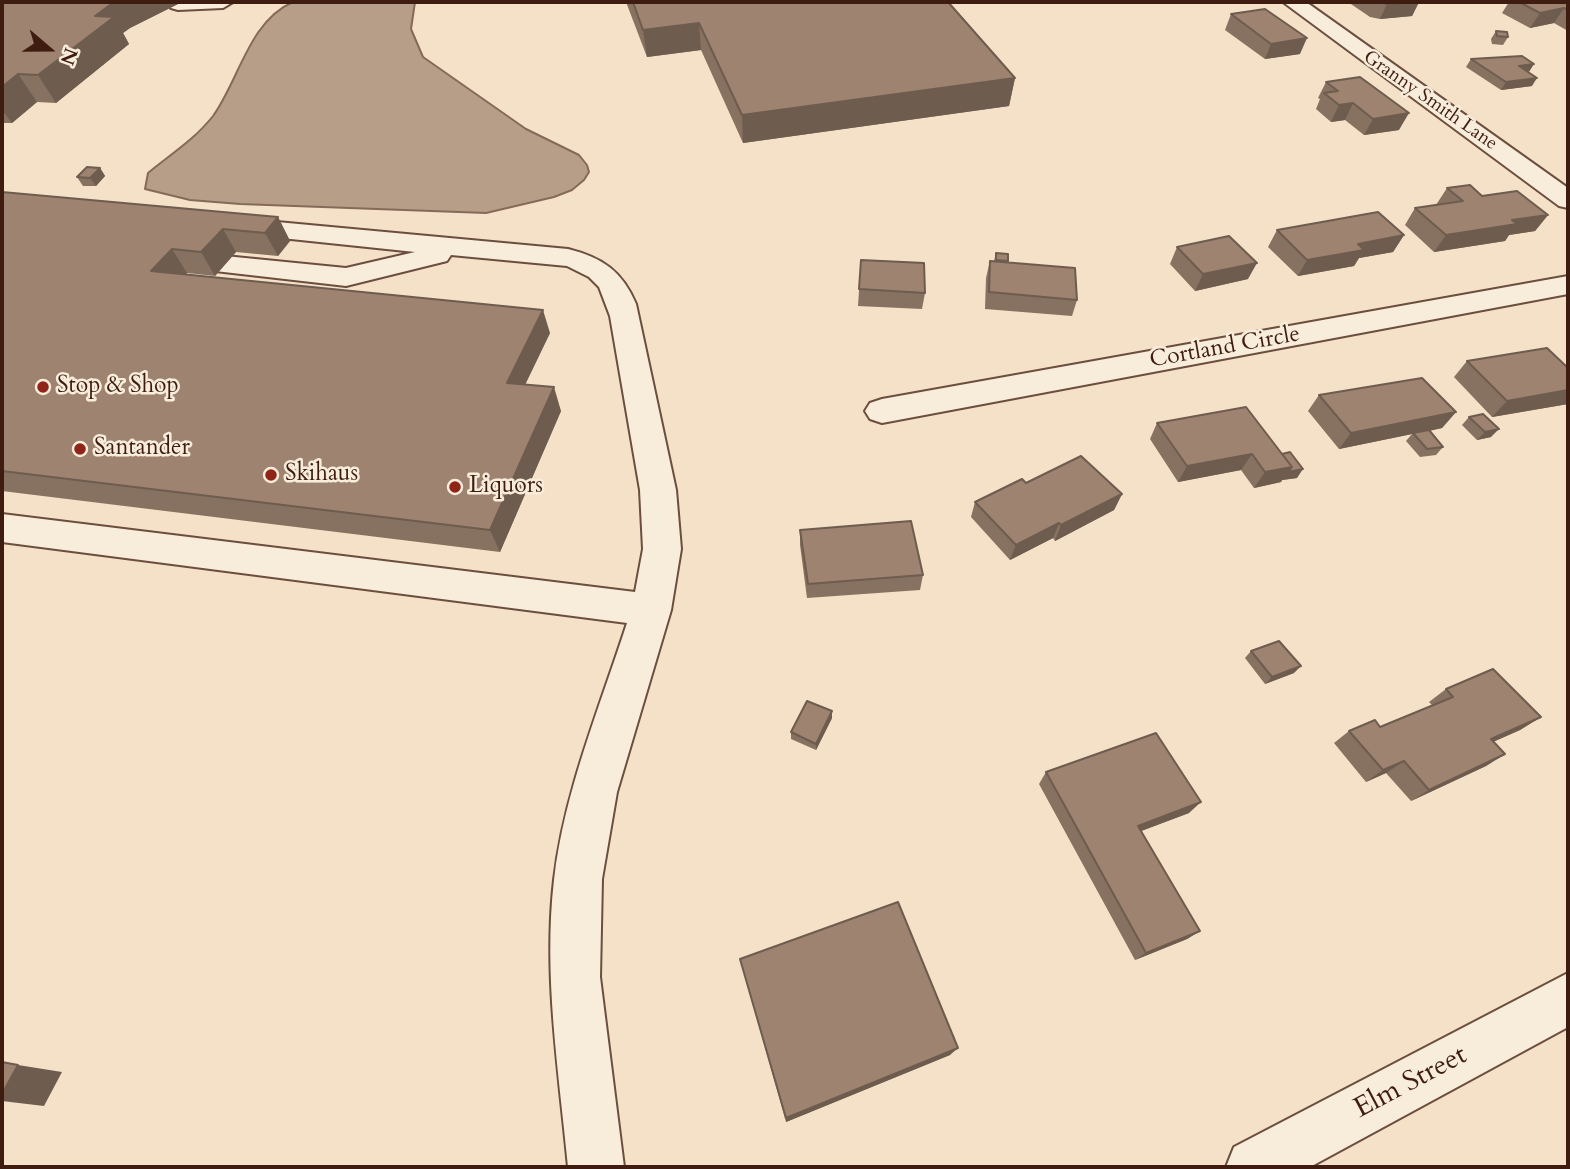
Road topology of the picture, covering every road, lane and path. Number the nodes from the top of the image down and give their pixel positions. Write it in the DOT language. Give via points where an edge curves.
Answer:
graph roads {
  1 [pos="223,2"];
  2 [pos="1293,2"];
  3 [pos="178,4"];
  4 [pos="1568,200"];
  5 [pos="202,223"];
  6 [pos="460,250"];
  7 [pos="225,265"];
  8 [pos="1568,285"];
  9 [pos="882,411"];
  10 [pos="2,528"];
  11 [pos="651,610"];
  12 [pos="1568,999"];
  13 [pos="596,1167"];
  14 [pos="1254,1167"];
  1 -- 3 [label="street"];
  2 -- 4 [label="street, Granny Smith Lane"];
  5 -- 6 [label="street"];
  6 -- 7 [label="street" via="346,277"];
  6 -- 11 [label="street" via="581,260 604,272 617,290 662,518"];
  8 -- 9 [label="street, Cortland Circle"];
  10 -- 11 [label="street"];
  11 -- 13 [label="street" via="595,792 578,879 575,977"];
  12 -- 14 [label="street, Elm Street"];
}
